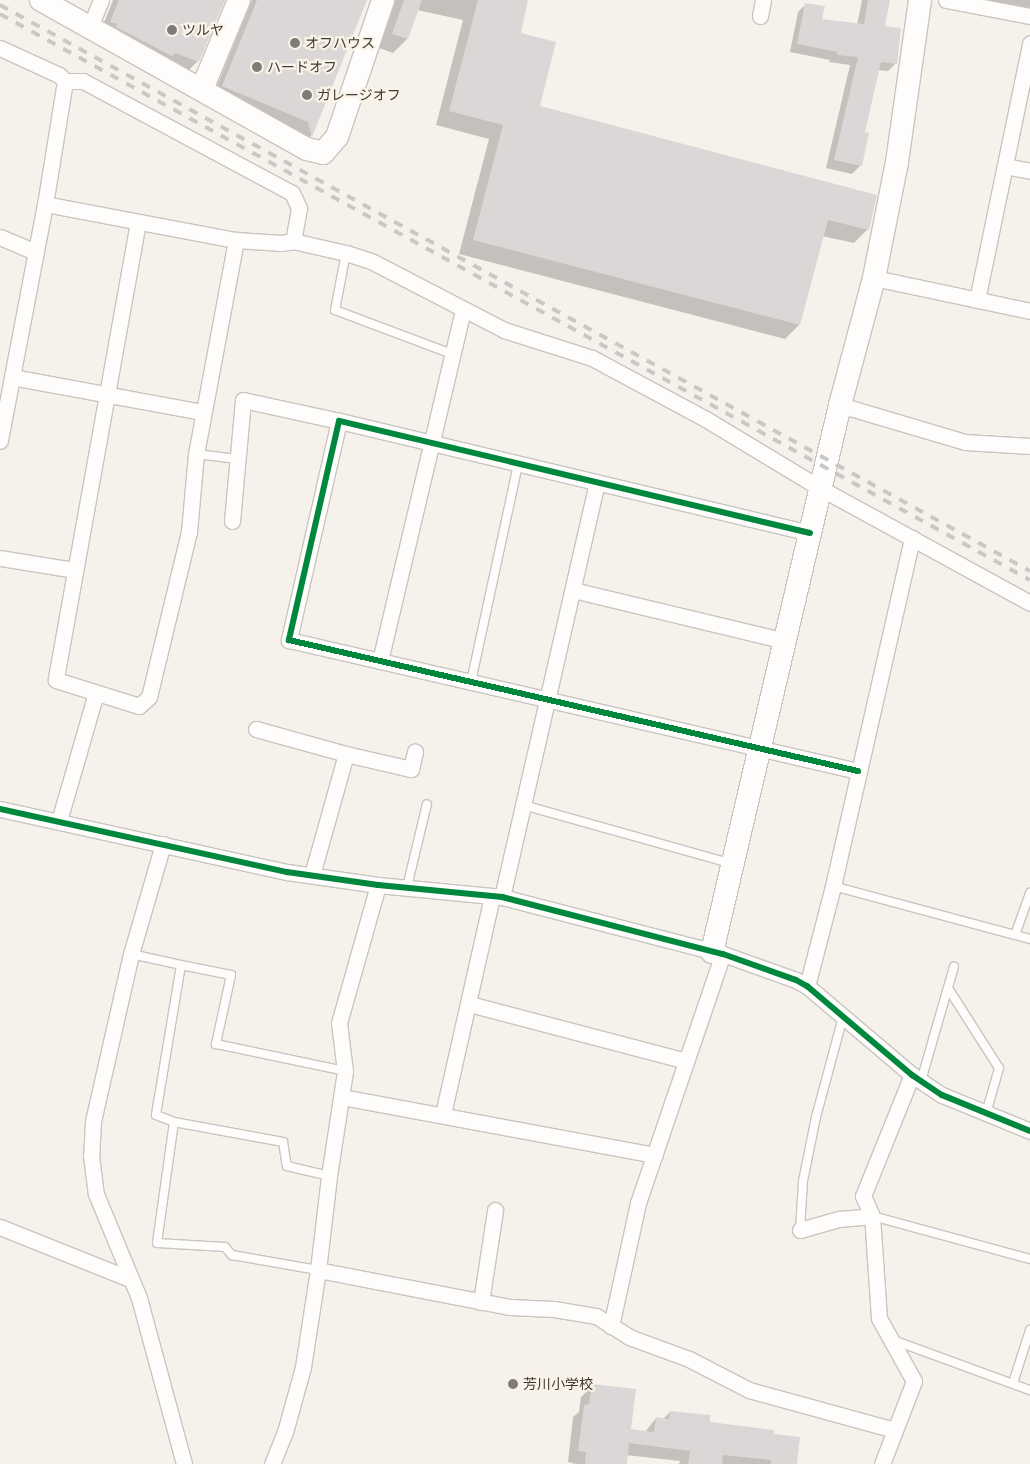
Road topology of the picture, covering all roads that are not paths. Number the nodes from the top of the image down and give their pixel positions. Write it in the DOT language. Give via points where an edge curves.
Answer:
graph roads {
  1 [pos="41,0"];
  2 [pos="101,0"];
  3 [pos="239,0"];
  4 [pos="383,0"];
  5 [pos="763,0"];
  6 [pos="920,0"];
  7 [pos="946,0"];
  8 [pos="760,16"];
  9 [pos="1030,16"];
  10 [pos="90,27"];
  11 [pos="1030,43"];
  12 [pos="0,48"];
  13 [pos="65,82"];
  14 [pos="202,89"];
  15 [pos="1005,166"];
  16 [pos="1030,171"];
  17 [pos="45,204"];
  18 [pos="138,222"];
  19 [pos="0,237"];
  20 [pos="236,240"];
  21 [pos="293,241"];
  22 [pos="36,252"];
  23 [pos="346,252"];
  24 [pos="874,278"];
  25 [pos="977,300"];
  26 [pos="463,310"];
  27 [pos="1030,311"];
  28 [pos="452,354"];
  29 [pos="12,376"];
  30 [pos="107,394"];
  31 [pos="840,404"];
  32 [pos="203,412"];
  33 [pos="339,421"];
  34 [pos="0,441"];
  35 [pos="430,443"];
  36 [pos="1030,446"];
  37 [pos="196,454"];
  38 [pos="238,459"];
  39 [pos="518,465"];
  40 [pos="597,483"];
  41 [pos="820,488"];
  42 [pos="232,521"];
  43 [pos="810,533"];
  44 [pos="912,538"];
  45 [pos="0,558"];
  46 [pos="74,570"];
  47 [pos="573,590"];
  48 [pos="1030,603"];
  49 [pos="785,641"];
  50 [pos="380,661"];
  51 [pos="471,682"];
  52 [pos="96,693"];
  53 [pos="547,698"];
  54 [pos="256,729"];
  55 [pos="760,747"];
  56 [pos="415,751"];
  57 [pos="346,754"];
  58 [pos="858,771"];
  59 [pos="427,804"];
  60 [pos="523,805"];
  61 [pos="0,809"];
  62 [pos="60,821"];
  63 [pos="163,844"];
  64 [pos="734,864"];
  65 [pos="312,875"];
  66 [pos="378,885"];
  67 [pos="833,886"];
  68 [pos="407,887"];
  69 [pos="1030,893"];
  70 [pos="497,896"];
  71 [pos="1015,935"];
  72 [pos="1030,939"];
  73 [pos="717,953"];
  74 [pos="131,954"];
  75 [pos="181,965"];
  76 [pos="954,967"];
  77 [pos="807,986"];
  78 [pos="948,988"];
  79 [pos="469,1004"];
  80 [pos="843,1017"];
  81 [pos="686,1062"];
  82 [pos="345,1071"];
  83 [pos="916,1078"];
  84 [pos="342,1097"];
  85 [pos="443,1114"];
  86 [pos="986,1114"];
  87 [pos="174,1122"];
  88 [pos="1030,1131"];
  89 [pos="655,1155"];
  90 [pos="329,1176"];
  91 [pos="495,1210"];
  92 [pos="872,1216"];
  93 [pos="0,1227"];
  94 [pos="800,1230"];
  95 [pos="1030,1259"];
  96 [pos="318,1270"];
  97 [pos="130,1278"];
  98 [pos="481,1302"];
  99 [pos="611,1326"];
  100 [pos="1030,1330"];
  101 [pos="893,1340"];
  102 [pos="1013,1383"];
  103 [pos="1030,1390"];
  104 [pos="894,1430"];
  105 [pos="184,1464"];
  106 [pos="272,1464"];
  107 [pos="882,1464"];
  1 -- 10 [label="street"];
  2 -- 10 [label="street"];
  3 -- 14 [label="street"];
  4 -- 14 [label="street" via="337,137 324,153 307,149"];
  5 -- 8 [label="street"];
  6 -- 24 [label="street" via="897,162"];
  7 -- 9 [label="street"];
  10 -- 14 [label="street"];
  11 -- 15 [label="street"];
  12 -- 13 [label="street" via="59,75"];
  13 -- 17 [label="street"];
  13 -- 21 [label="street" via="82,81 292,193 298,208"];
  15 -- 16 [label="street"];
  15 -- 25 [label="street"];
  17 -- 18 [label="street"];
  17 -- 22 [label="street"];
  18 -- 20 [label="street"];
  18 -- 30 [label="street"];
  19 -- 22 [label="street"];
  20 -- 21 [label="street"];
  20 -- 32 [label="street"];
  21 -- 23 [label="street"];
  22 -- 29 [label="street"];
  23 -- 26 [label="street" via="374,262"];
  23 -- 28 [label="lane" via="335,310"];
  24 -- 25 [label="street"];
  24 -- 31 [label="street"];
  25 -- 27 [label="street"];
  26 -- 28 [label="street"];
  26 -- 41 [label="street" via="504,330 592,358 704,418"];
  28 -- 35 [label="street"];
  29 -- 30 [label="street"];
  29 -- 34 [label="street"];
  30 -- 32 [label="street"];
  30 -- 46 [label="street"];
  31 -- 36 [label="street" via="965,442"];
  31 -- 41 [label="street"];
  32 -- 37 [label="street"];
  33 -- 35 [label="street"];
  33 -- 38 [label="street" via="244,400"];
  33 -- 50 [label="street" via="289,640"];
  35 -- 39 [label="street"];
  35 -- 50 [label="street"];
  37 -- 38 [label="lane"];
  37 -- 52 [label="street" via="189,532 149,697 139,706"];
  38 -- 42 [label="street"];
  39 -- 40 [label="street"];
  39 -- 51 [label="lane"];
  40 -- 43 [label="street"];
  40 -- 47 [label="street"];
  41 -- 43 [label="street"];
  41 -- 44 [label="street"];
  43 -- 49 [label="street"];
  44 -- 48 [label="street"];
  44 -- 58 [label="street"];
  45 -- 46 [label="street"];
  46 -- 52 [label="street" via="56,680"];
  47 -- 49 [label="street"];
  47 -- 53 [label="street"];
  49 -- 55 [label="street"];
  50 -- 51 [label="street"];
  51 -- 53 [label="street"];
  52 -- 62 [label="street"];
  53 -- 55 [label="street"];
  53 -- 60 [label="street"];
  54 -- 57 [label="street"];
  55 -- 58 [label="street"];
  55 -- 64 [label="street"];
  56 -- 57 [label="street" via="411,769"];
  57 -- 65 [label="street"];
  58 -- 67 [label="street"];
  59 -- 68 [label="lane"];
  60 -- 64 [label="lane"];
  60 -- 70 [label="street"];
  61 -- 62 [label="street"];
  62 -- 63 [label="street"];
  63 -- 65 [label="street"];
  63 -- 74 [label="street"];
  64 -- 73 [label="street"];
  65 -- 66 [label="street"];
  66 -- 68 [label="street"];
  66 -- 82 [label="street" via="338,1023"];
  67 -- 71 [label="lane"];
  67 -- 77 [label="street"];
  68 -- 70 [label="street"];
  69 -- 71 [label="lane"];
  70 -- 73 [label="street"];
  70 -- 79 [label="street"];
  71 -- 72 [label="lane"];
  73 -- 77 [label="street"];
  73 -- 81 [label="street"];
  74 -- 75 [label="lane"];
  74 -- 97 [label="street" via="93,1121 91,1155 96,1194"];
  75 -- 82 [label="lane" via="231,975 216,1044"];
  75 -- 87 [label="lane" via="156,1115"];
  76 -- 78 [label="lane"];
  77 -- 80 [label="street"];
  78 -- 83 [label="lane"];
  78 -- 86 [label="lane" via="999,1068"];
  79 -- 81 [label="street"];
  79 -- 85 [label="street"];
  80 -- 83 [label="street"];
  80 -- 94 [label="lane" via="816,1117 804,1181"];
  81 -- 89 [label="street"];
  82 -- 84 [label="street"];
  83 -- 86 [label="street" via="942,1095"];
  83 -- 92 [label="street" via="863,1196"];
  84 -- 85 [label="street"];
  84 -- 90 [label="street"];
  85 -- 89 [label="street"];
  86 -- 88 [label="street"];
  87 -- 90 [label="lane" via="283,1142 287,1166"];
  87 -- 96 [label="lane" via="157,1243 226,1247 232,1255"];
  89 -- 99 [label="street" via="638,1203"];
  90 -- 96 [label="street"];
  91 -- 98 [label="street"];
  92 -- 94 [label="street" via="839,1219"];
  92 -- 95 [label="lane"];
  92 -- 101 [label="street" via="879,1318"];
  93 -- 97 [label="street"];
  96 -- 98 [label="street"];
  96 -- 106 [label="street" via="303,1367 285,1432"];
  97 -- 105 [label="street" via="139,1298"];
  98 -- 99 [label="street" via="596,1316"];
  99 -- 104 [label="street" via="629,1337 689,1359 749,1390"];
  100 -- 102 [label="lane"];
  101 -- 102 [label="lane"];
  101 -- 104 [label="street" via="914,1381"];
  102 -- 103 [label="lane"];
  104 -- 107 [label="street"];
}
